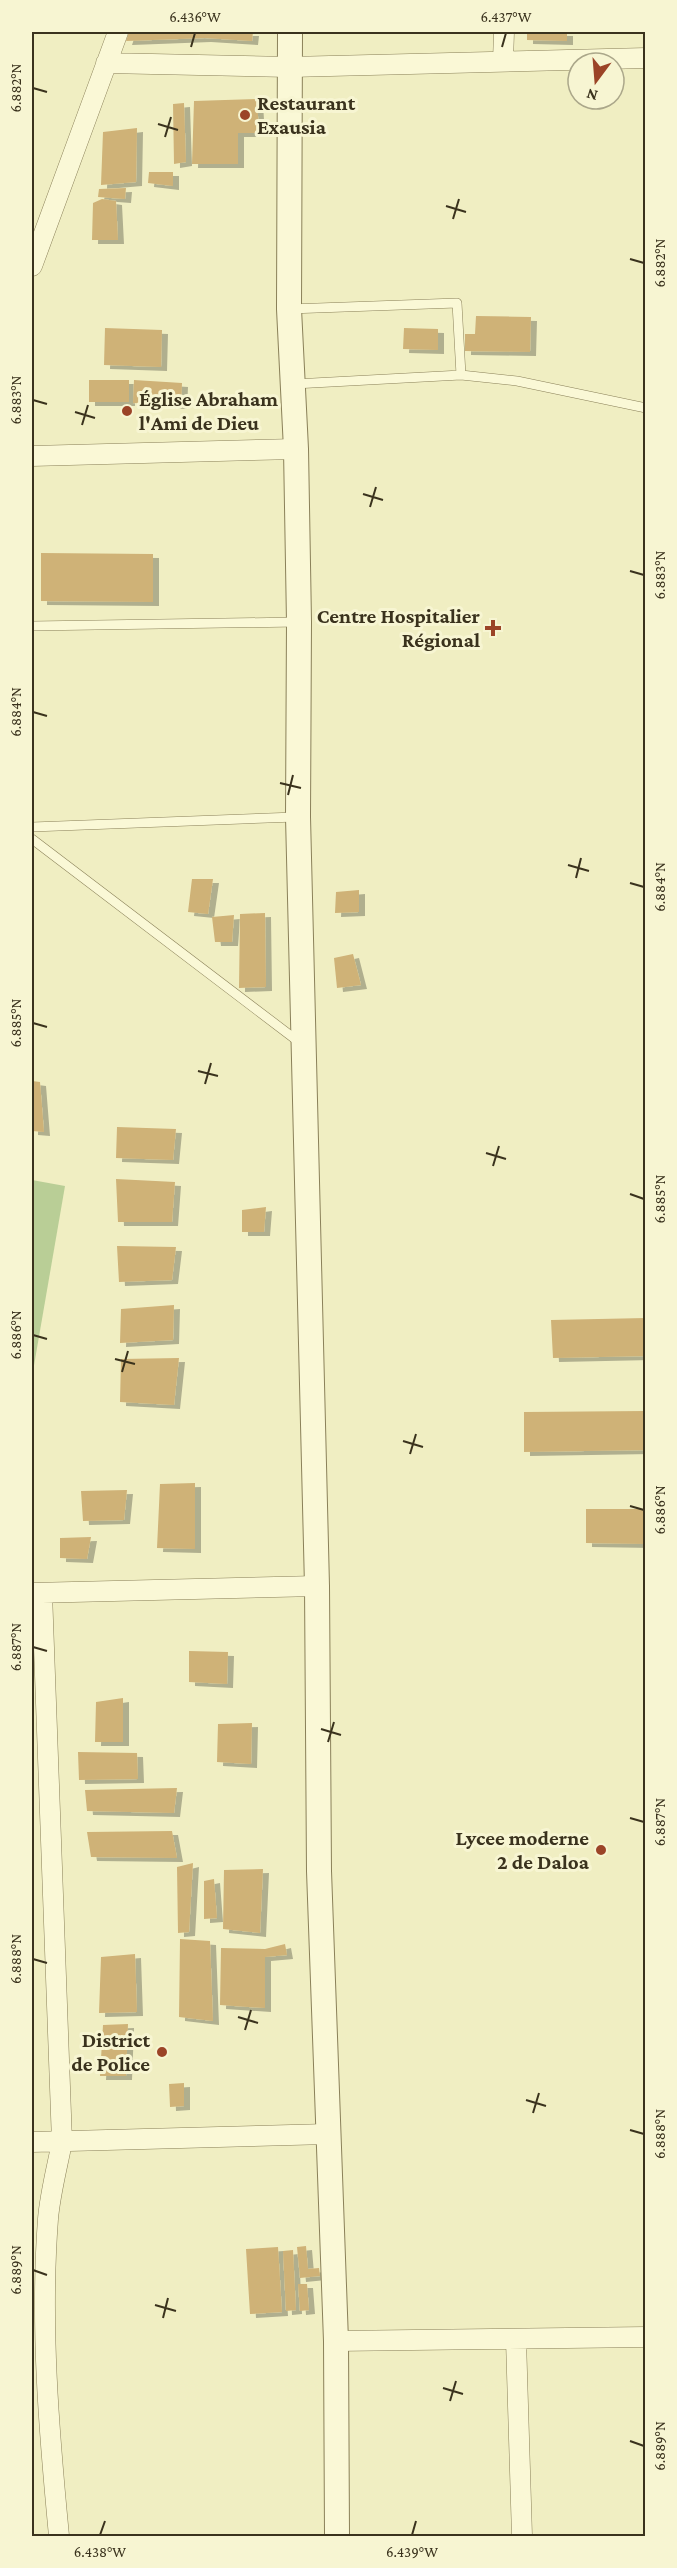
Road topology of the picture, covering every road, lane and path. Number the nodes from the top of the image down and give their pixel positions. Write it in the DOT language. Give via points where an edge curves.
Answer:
graph roads {
  1 [pos="118,32"];
  2 [pos="290,32"];
  3 [pos="504,32"];
  4 [pos="645,58"];
  5 [pos="504,61"];
  6 [pos="106,63"];
  7 [pos="290,67"];
  8 [pos="32,266"];
  9 [pos="289,309"];
  10 [pos="460,375"];
  11 [pos="294,384"];
  12 [pos="645,408"];
  13 [pos="296,448"];
  14 [pos="32,456"];
  15 [pos="299,622"];
  16 [pos="32,626"];
  17 [pos="298,817"];
  18 [pos="32,826"];
  19 [pos="32,839"];
  20 [pos="304,1045"];
  21 [pos="317,1586"];
  22 [pos="37,1593"];
  23 [pos="328,2134"];
  24 [pos="32,2142"];
  25 [pos="62,2142"];
  26 [pos="645,2337"];
  27 [pos="516,2340"];
  28 [pos="336,2341"];
  29 [pos="59,2536"];
  30 [pos="337,2536"];
  31 [pos="522,2536"];
  1 -- 6 [label="street"];
  2 -- 7 [label="street"];
  3 -- 5 [label="street"];
  4 -- 5 [label="street"];
  5 -- 7 [label="street"];
  6 -- 7 [label="street"];
  6 -- 8 [label="street"];
  7 -- 9 [label="street"];
  9 -- 10 [label="lane" via="457,303"];
  9 -- 11 [label="street"];
  10 -- 11 [label="lane"];
  10 -- 12 [label="lane" via="517,381"];
  11 -- 13 [label="street"];
  13 -- 14 [label="street"];
  13 -- 15 [label="street"];
  15 -- 16 [label="lane"];
  15 -- 17 [label="street"];
  17 -- 18 [label="lane"];
  17 -- 20 [label="street"];
  19 -- 20 [label="lane"];
  20 -- 21 [label="street"];
  21 -- 22 [label="street"];
  21 -- 23 [label="street" via="319,1871"];
  22 -- 25 [label="street"];
  23 -- 25 [label="street"];
  23 -- 28 [label="street"];
  24 -- 25 [label="street"];
  25 -- 29 [label="street" via="48,2218 45,2295"];
  26 -- 27 [label="street"];
  27 -- 28 [label="street"];
  27 -- 31 [label="street"];
  28 -- 30 [label="street"];
}
